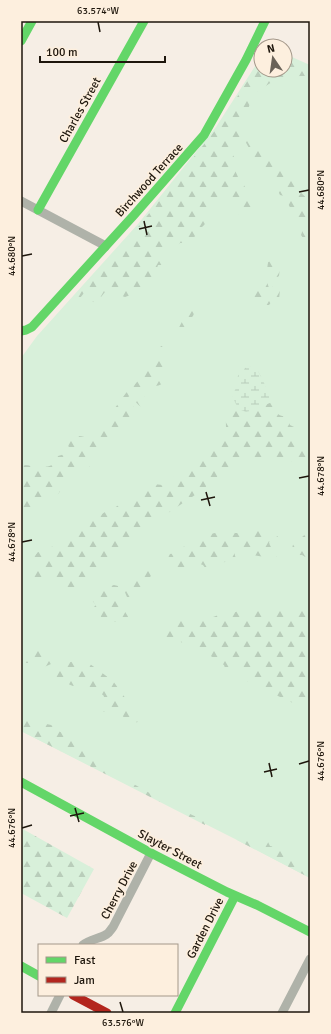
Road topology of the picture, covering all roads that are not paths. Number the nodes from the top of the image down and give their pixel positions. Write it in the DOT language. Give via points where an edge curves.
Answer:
graph roads {
  1 [pos="32,21"];
  2 [pos="144,21"];
  3 [pos="265,21"];
  4 [pos="21,41"];
  5 [pos="21,201"];
  6 [pos="38,210"];
  7 [pos="105,247"];
  8 [pos="21,331"];
  9 [pos="21,782"];
  10 [pos="152,853"];
  11 [pos="235,896"];
  12 [pos="310,932"];
  13 [pos="84,944"];
  14 [pos="310,959"];
  15 [pos="21,966"];
  16 [pos="38,975"];
  17 [pos="60,996"];
  18 [pos="75,996"];
  19 [pos="51,1013"];
  20 [pos="107,1013"];
  21 [pos="175,1013"];
  22 [pos="282,1013"];
  1 -- 4 [label="street"];
  2 -- 6 [label="street, Charles Street"];
  3 -- 7 [label="street, Birchwood Terrace" via="204,135"];
  5 -- 6 [label="street"];
  6 -- 7 [label="street"];
  7 -- 8 [label="street, Birchwood Terrace" via="32,327"];
  9 -- 10 [label="street, Slayter Street"];
  10 -- 11 [label="street, Slayter Street"];
  10 -- 13 [label="street, Cherry Drive" via="113,927 107,934"];
  11 -- 12 [label="street, Slayter Street"];
  11 -- 21 [label="street, Garden Drive"];
  14 -- 22 [label="street"];
  15 -- 16 [label="street"];
  17 -- 19 [label="street"];
  18 -- 20 [label="street"];
}
